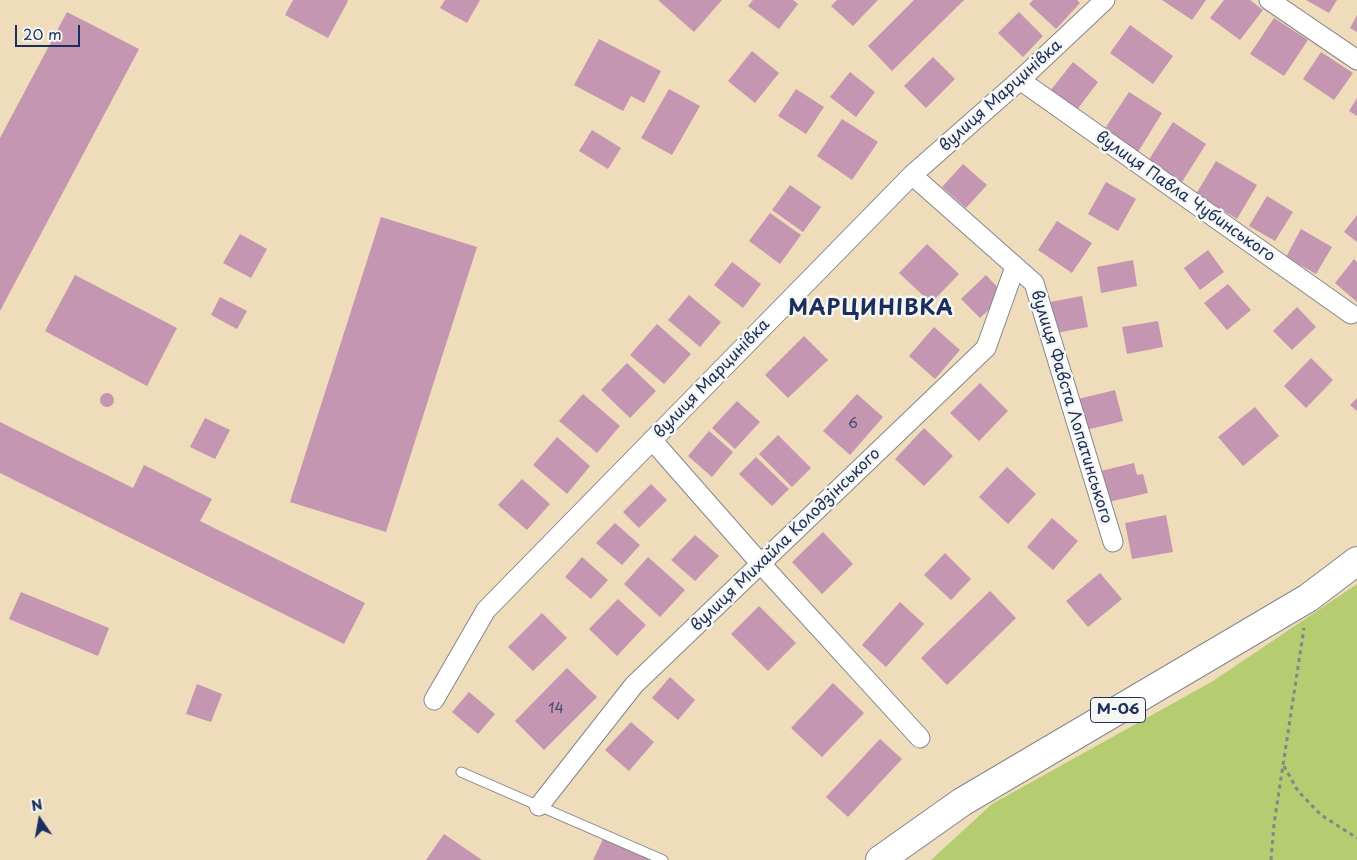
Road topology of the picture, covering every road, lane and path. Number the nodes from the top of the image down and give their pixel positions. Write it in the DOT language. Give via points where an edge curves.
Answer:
graph roads {
  1 [pos="1105,0"];
  2 [pos="1269,0"];
  3 [pos="1357,60"];
  4 [pos="1020,80"];
  5 [pos="912,175"];
  6 [pos="1015,267"];
  7 [pos="1351,314"];
  8 [pos="652,440"];
  9 [pos="1113,542"];
  10 [pos="1357,561"];
  11 [pos="761,564"];
  12 [pos="1308,598"];
  13 [pos="434,700"];
  14 [pos="920,738"];
  15 [pos="1283,765"];
  16 [pos="461,772"];
  17 [pos="539,806"];
  18 [pos="1357,838"];
  19 [pos="663,860"];
  20 [pos="880,860"];
  21 [pos="1271,860"];
  1 -- 4 [label="street, вулиця Марцинівка"];
  2 -- 3 [label="street"];
  4 -- 5 [label="street, вулиця Марцинівка"];
  4 -- 7 [label="street, вулиця Павла Чубинського"];
  5 -- 6 [label="street, вулиця Фавста Лопатинського"];
  5 -- 8 [label="street, вулиця Марцинівка"];
  6 -- 9 [label="street, вулиця Фавста Лопатинського" via="1034,283"];
  6 -- 11 [label="street, вулиця Михайла Колодзінського" via="986,348"];
  8 -- 11 [label="street"];
  8 -- 13 [label="street, вулиця Марцинівка" via="486,610"];
  10 -- 12 [label="highway, М-06"];
  11 -- 14 [label="street"];
  11 -- 17 [label="street, вулиця Михайла Колодзінського" via="634,685"];
  12 -- 15 [label="path"];
  12 -- 20 [label="highway, М-06" via="962,802"];
  15 -- 18 [label="path" via="1298,791 1321,815"];
  15 -- 21 [label="path"];
  16 -- 17 [label="lane"];
  17 -- 19 [label="lane"];
}
